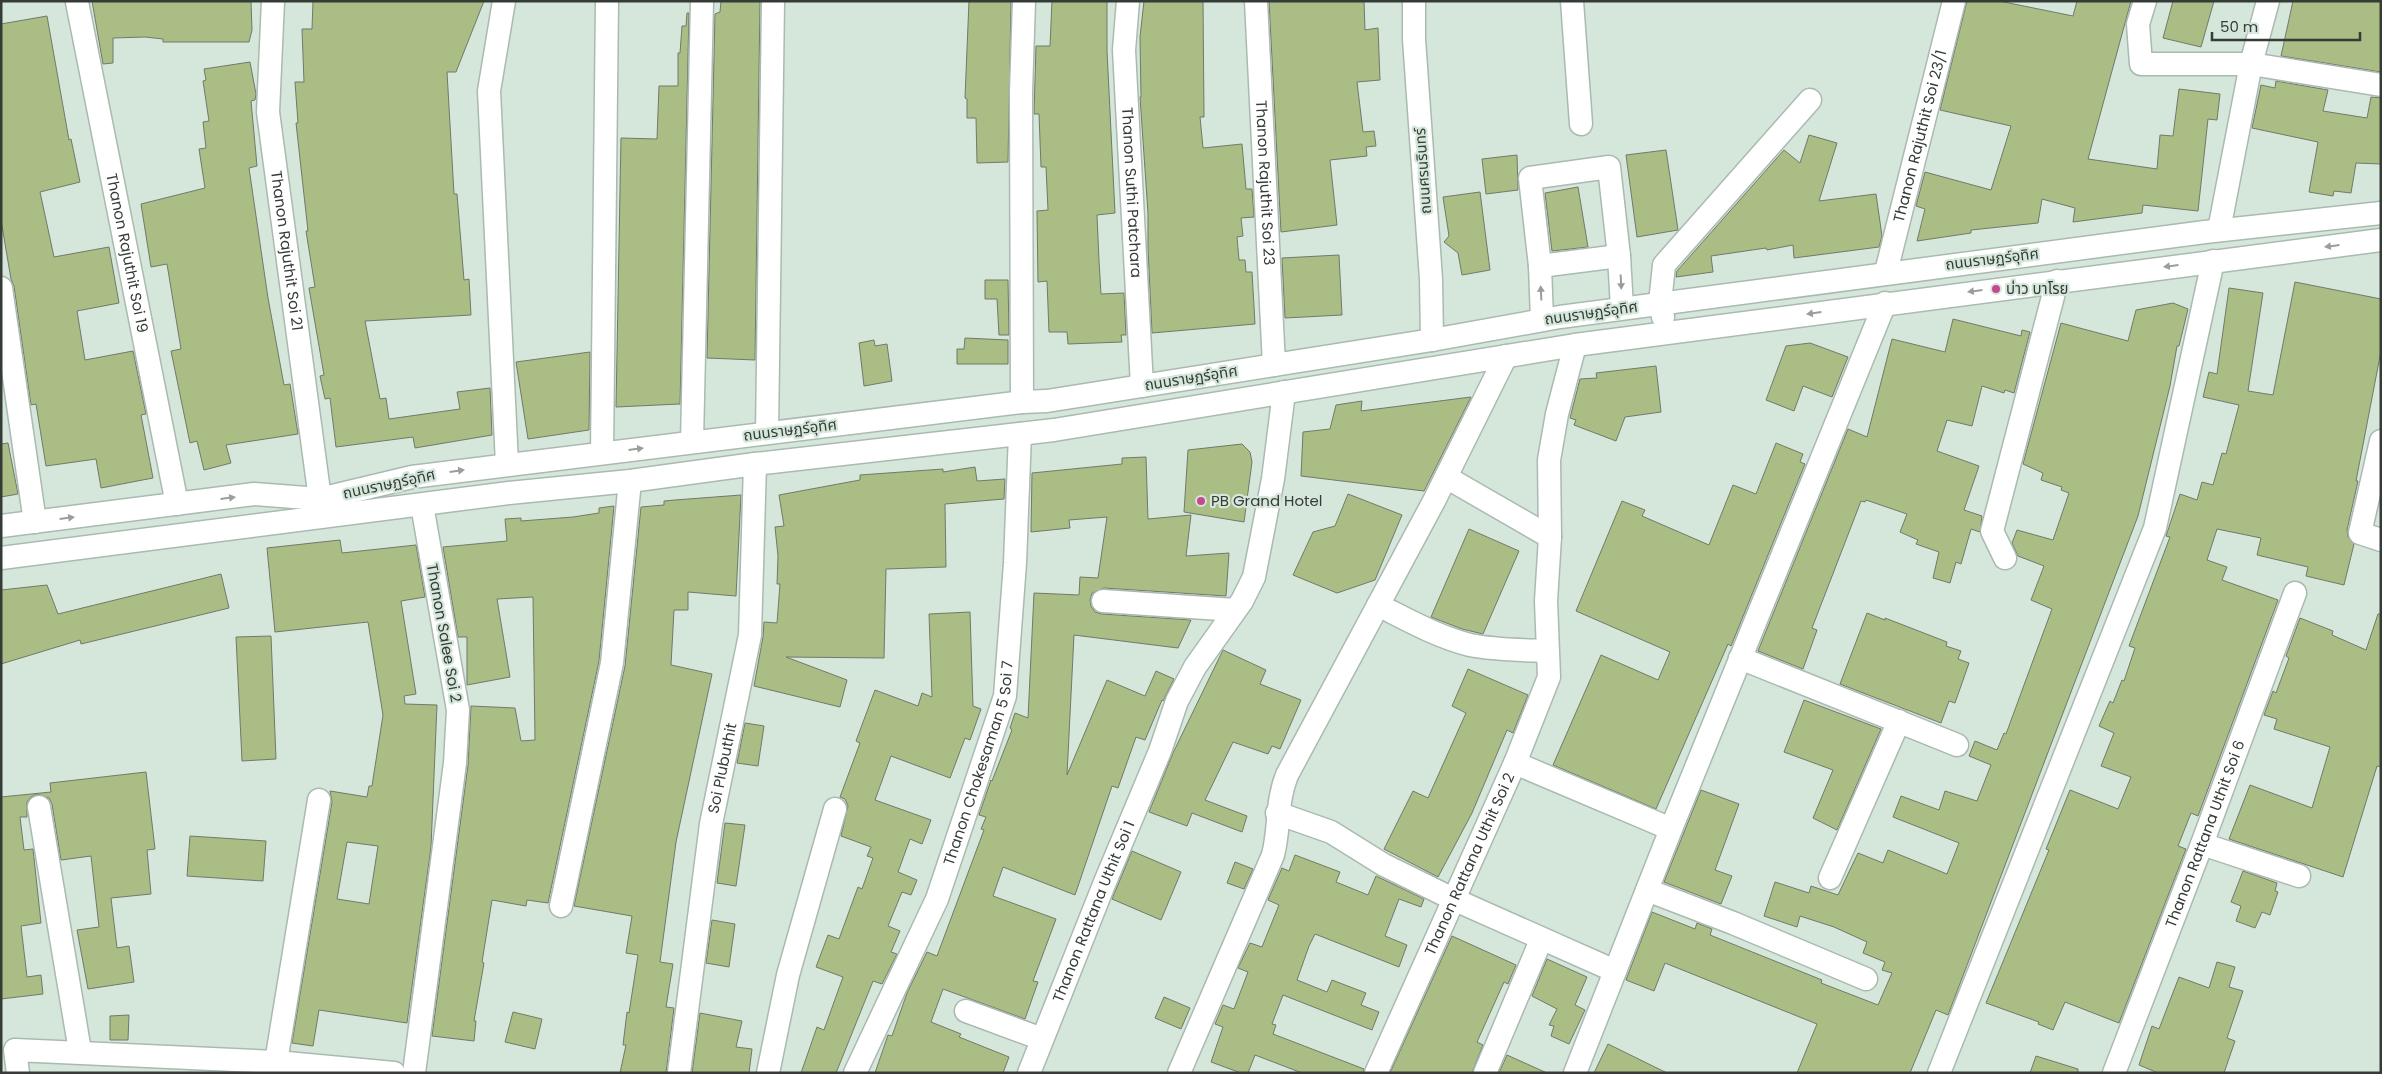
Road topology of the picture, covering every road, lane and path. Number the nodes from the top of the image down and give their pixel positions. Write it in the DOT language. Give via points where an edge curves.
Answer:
graph roads {
  1 [pos="274,1"];
  2 [pos="504,1"];
  3 [pos="607,1"];
  4 [pos="702,1"];
  5 [pos="773,1"];
  6 [pos="1024,1"];
  7 [pos="1128,1"];
  8 [pos="1256,1"];
  9 [pos="1414,1"];
  10 [pos="1572,1"];
  11 [pos="1954,1"];
  12 [pos="2145,1"];
  13 [pos="2268,1"];
  14 [pos="77,2"];
  15 [pos="2251,64"];
  16 [pos="2381,85"];
  17 [pos="1810,100"];
  18 [pos="1581,124"];
  19 [pos="2381,213"];
  20 [pos="2219,230"];
  21 [pos="2381,240"];
  22 [pos="1619,256"];
  23 [pos="2212,261"];
  24 [pos="1540,266"];
  25 [pos="1886,272"];
  26 [pos="2057,281"];
  27 [pos="2,294"];
  28 [pos="1660,303"];
  29 [pos="1885,303"];
  30 [pos="1622,308"];
  31 [pos="1542,320"];
  32 [pos="1667,332"];
  33 [pos="1432,340"];
  34 [pos="1575,345"];
  35 [pos="1506,356"];
  36 [pos="1274,365"];
  37 [pos="1142,386"];
  38 [pos="1284,392"];
  39 [pos="1022,402"];
  40 [pos="878,420"];
  41 [pos="767,433"];
  42 [pos="1020,434"];
  43 [pos="2381,440"];
  44 [pos="692,442"];
  45 [pos="884,449"];
  46 [pos="602,453"];
  47 [pos="507,464"];
  48 [pos="756,464"];
  49 [pos="2378,469"];
  50 [pos="1446,477"];
  51 [pos="630,481"];
  52 [pos="320,499"];
  53 [pos="177,504"];
  54 [pos="422,505"];
  55 [pos="35,522"];
  56 [pos="1,526"];
  57 [pos="1550,537"];
  58 [pos="2381,540"];
  59 [pos="1,558"];
  60 [pos="2005,558"];
  61 [pos="2295,593"];
  62 [pos="1103,601"];
  63 [pos="1378,605"];
  64 [pos="1235,610"];
  65 [pos="1547,651"];
  66 [pos="1740,658"];
  67 [pos="1899,721"];
  68 [pos="1957,745"];
  69 [pos="1515,763"];
  70 [pos="319,800"];
  71 [pos="39,807"];
  72 [pos="835,809"];
  73 [pos="1277,814"];
  74 [pos="1671,829"];
  75 [pos="2202,844"];
  76 [pos="2298,876"];
  77 [pos="1830,878"];
  78 [pos="1647,890"];
  79 [pos="1453,899"];
  80 [pos="561,906"];
  81 [pos="1541,940"];
  82 [pos="1615,971"];
  83 [pos="1866,979"];
  84 [pos="966,1011"];
  85 [pos="1042,1039"];
  86 [pos="80,1051"];
  87 [pos="276,1062"];
  88 [pos="18,1073"];
  89 [pos="394,1073"];
  90 [pos="414,1073"];
  91 [pos="679,1073"];
  92 [pos="768,1073"];
  93 [pos="855,1073"];
  94 [pos="1029,1073"];
  95 [pos="1179,1073"];
  96 [pos="1376,1073"];
  97 [pos="1485,1073"];
  98 [pos="1575,1073"];
  99 [pos="1939,1073"];
  100 [pos="2114,1073"];
  1 -- 52 [label="street, Thanon Rajuthit Soi 21" via="268,112"];
  2 -- 47 [label="street" via="489,90"];
  3 -- 46 [label="street"];
  4 -- 44 [label="street"];
  5 -- 41 [label="street"];
  6 -- 39 [label="street" via="1021,92"];
  7 -- 37 [label="street, Thanon Suthi Patchara" via="1124,50"];
  8 -- 36 [label="street, Thanon Rajuthit Soi 23"];
  9 -- 33 [label="street, ถนนศรนรินทร์"];
  10 -- 18 [label="street"];
  11 -- 25 [label="street, Thanon Rajuthit Soi 23/1"];
  12 -- 15 [label="street" via="2138,24 2141,64"];
  13 -- 15 [label="street"];
  14 -- 53 [label="street, Thanon Rajuthit Soi 19"];
  15 -- 16 [label="street"];
  15 -- 20 [label="street"];
  17 -- 28 [label="street" via="1664,265"];
  19 -- 20 [label="street, ถนนราษฏร์อุทิศ"];
  20 -- 25 [label="street, ถนนราษฏร์อุทิศ"];
  21 -- 23 [label="street, ถนนราษฏร์อุทิศ, one-way"];
  22 -- 24 [label="street"];
  22 -- 24 [label="street" via="1609,167 1530,178"];
  22 -- 30 [label="street, one-way"];
  23 -- 26 [label="street, ถนนราษฏร์อุทิศ, one-way"];
  23 -- 99 [label="street" via="2155,528"];
  31 -- 24 [label="street, one-way"];
  25 -- 28 [label="street, ถนนราษฏร์อุทิศ"];
  26 -- 29 [label="street, ถนนราษฏร์อุทิศ, one-way"];
  26 -- 60 [label="street" via="1992,531"];
  27 -- 55 [label="street"];
  28 -- 30 [label="street, ถนนราษฏร์อุทิศ"];
  28 -- 32 [label="street"];
  29 -- 32 [label="street, ถนนราษฏร์อุทิศ, one-way"];
  29 -- 66 [label="street"];
  30 -- 31 [label="street, ถนนราษฏร์อุทิศ"];
  31 -- 33 [label="street, ถนนราษฏร์อุทิศ"];
  32 -- 34 [label="street, ถนนราษฏร์อุทิศ"];
  33 -- 36 [label="street, ถนนราษฏร์อุทิศ"];
  34 -- 35 [label="street, ถนนราษฏร์อุทิศ"];
  34 -- 57 [label="street, Thanon Rattana Uthit Soi 2" via="1549,460"];
  35 -- 38 [label="street, ถนนราษฏร์อุทิศ"];
  35 -- 50 [label="street"];
  36 -- 37 [label="street, ถนนราษฏร์อุทิศ"];
  37 -- 39 [label="street, ถนนราษฏร์อุทิศ"];
  38 -- 42 [label="street, ถนนราษฏร์อุทิศ"];
  38 -- 64 [label="street, Thanon Rattana Uthit Soi 1" via="1273,479 1254,577"];
  39 -- 40 [label="street, ถนนราษฏร์อุทิศ"];
  40 -- 41 [label="street, ถนนราษฏร์อุทิศ"];
  40 -- 45 [label="street"];
  41 -- 44 [label="street, ถนนราษฏร์อุทิศ"];
  42 -- 45 [label="street, ถนนราษฏร์อุทิศ"];
  42 -- 93 [label="street, Thanon Chokesaman 5 Soi 7" via="1005,696 937,899"];
  43 -- 49 [label="street"];
  46 -- 44 [label="street, ถนนราษฏร์อุทิศ, one-way"];
  45 -- 48 [label="street, ถนนราษฏร์อุทิศ"];
  46 -- 47 [label="street, ถนนราษฏร์อุทิศ"];
  52 -- 47 [label="street, ถนนราษฏร์อุทิศ, one-way" via="412,477"];
  48 -- 51 [label="street, ถนนราษฏร์อุทิศ"];
  48 -- 91 [label="street, Soi Plubuthit" via="750,635 711,824"];
  49 -- 58 [label="street" via="2360,533"];
  50 -- 57 [label="street"];
  50 -- 63 [label="street"];
  51 -- 54 [label="street, ถนนราษฏร์อุทิศ"];
  51 -- 80 [label="street" via="612,663"];
  53 -- 52 [label="street, ถนนราษฏร์อุทิศ, one-way" via="254,494"];
  55 -- 53 [label="street, ถนนราษฏร์อุทิศ, one-way"];
  54 -- 59 [label="street, ถนนราษฏร์อุทิศ"];
  54 -- 90 [label="street, Thanon Salee Soi 2" via="458,710 455,763"];
  55 -- 56 [label="street, ถนนราษฏร์อุทิศ"];
  57 -- 65 [label="street, Thanon Rattana Uthit Soi 2"];
  61 -- 75 [label="street, Thanon Rattana Uthit Soi 6"];
  62 -- 64 [label="street"];
  63 -- 65 [label="street" via="1460,642"];
  63 -- 73 [label="street" via="1287,775"];
  64 -- 85 [label="street, Thanon Rattana Uthit Soi 1" via="1195,667 1177,701 1160,751"];
  65 -- 69 [label="street, Thanon Rattana Uthit Soi 2" via="1549,676"];
  66 -- 67 [label="street"];
  66 -- 74 [label="street"];
  67 -- 68 [label="street"];
  67 -- 77 [label="street"];
  69 -- 74 [label="street"];
  69 -- 79 [label="street, Thanon Rattana Uthit Soi 2"];
  70 -- 87 [label="street"];
  71 -- 86 [label="street"];
  72 -- 92 [label="street" via="788,975"];
  73 -- 79 [label="street" via="1331,832 1384,865"];
  73 -- 95 [label="street" via="1279,824 1273,855"];
  74 -- 78 [label="street"];
  75 -- 76 [label="street"];
  75 -- 100 [label="street, Thanon Rattana Uthit Soi 6"];
  78 -- 82 [label="street"];
  78 -- 83 [label="street"];
  79 -- 81 [label="street"];
  79 -- 96 [label="street, Thanon Rattana Uthit Soi 2"];
  81 -- 82 [label="street"];
  81 -- 97 [label="street"];
  82 -- 98 [label="street"];
  84 -- 85 [label="street"];
  85 -- 94 [label="street, Thanon Rattana Uthit Soi 1"];
  86 -- 87 [label="street"];
  86 -- 88 [label="street" via="15,1050"];
  87 -- 89 [label="street"];
}
